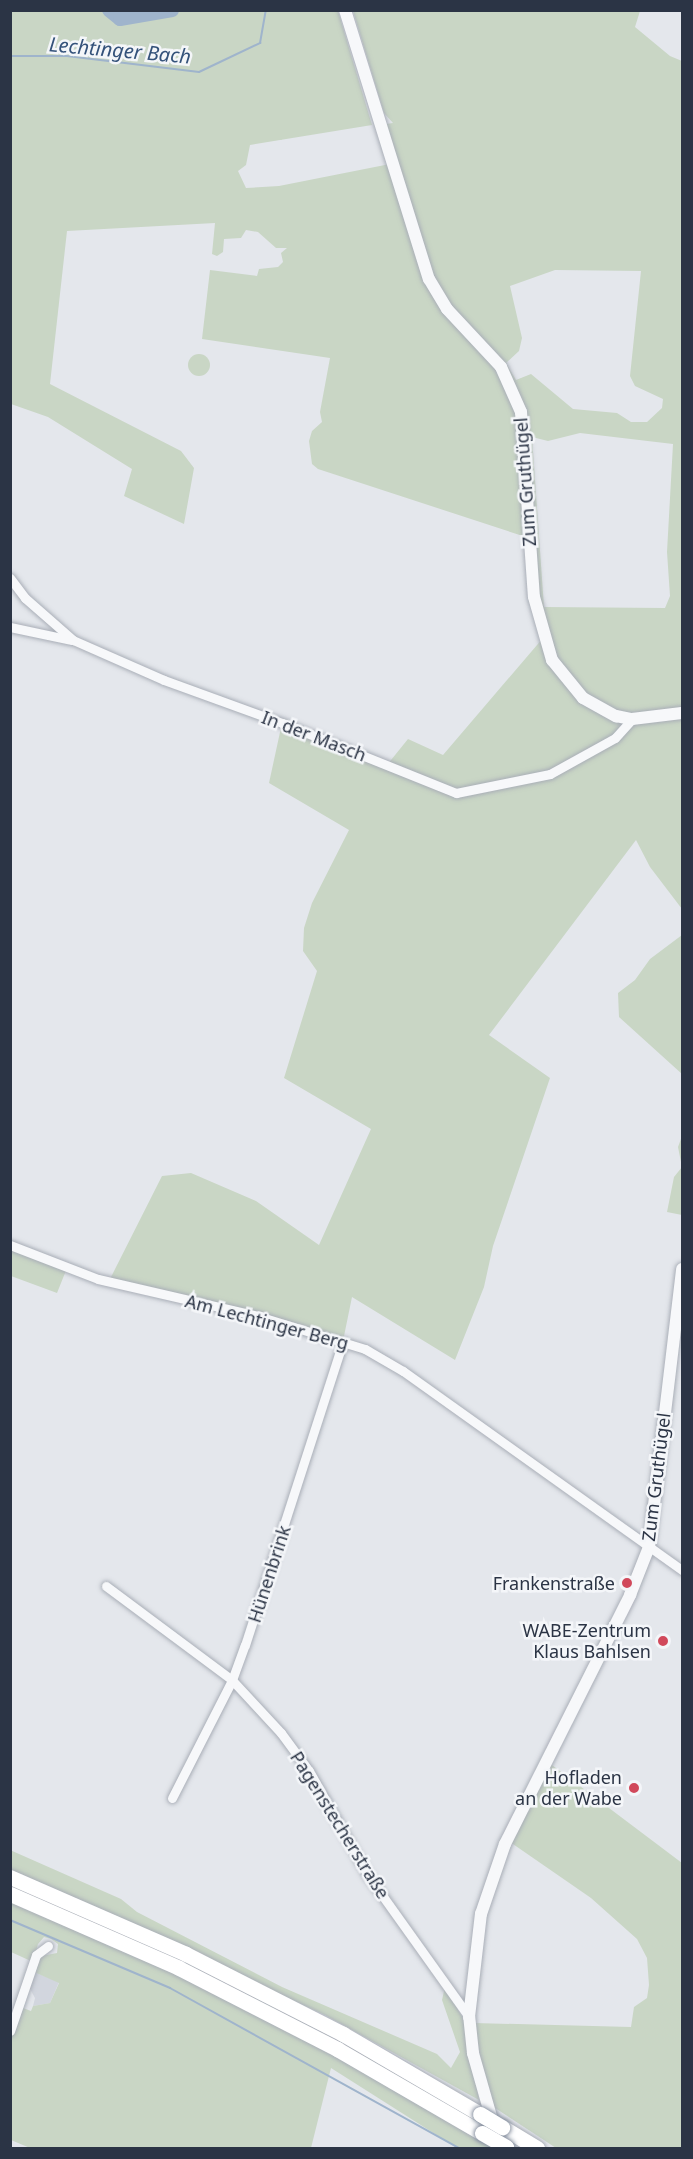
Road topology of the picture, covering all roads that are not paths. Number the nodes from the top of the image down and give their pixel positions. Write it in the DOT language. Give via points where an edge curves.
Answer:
graph roads {
  1 [pos="345,10"];
  2 [pos="10,578"];
  3 [pos="10,627"];
  4 [pos="73,640"];
  5 [pos="682,712"];
  6 [pos="632,719"];
  7 [pos="10,1245"];
  8 [pos="682,1269"];
  9 [pos="343,1341"];
  10 [pos="649,1547"];
  11 [pos="682,1570"];
  12 [pos="106,1586"];
  13 [pos="232,1680"];
  14 [pos="172,1798"];
  15 [pos="10,1877"];
  16 [pos="10,1894"];
  17 [pos="48,1946"];
  18 [pos="469,2017"];
  19 [pos="10,2031"];
  20 [pos="505,2148"];
  21 [pos="537,2148"];
  1 -- 6 [label="street, Zum Gruthügel" via="429,280 447,309 501,367 520,412 534,597 543,638 560,674 583,698 597,708"];
  2 -- 4 [label="street, In der Masch" via="25,598"];
  3 -- 4 [label="street"];
  4 -- 6 [label="street, In der Masch" via="164,680 456,793 550,774 615,738"];
  5 -- 6 [label="street, Zum Gruthügel"];
  7 -- 9 [label="street, Am Lechtinger Berg" via="98,1279 258,1316"];
  8 -- 10 [label="street, Zum Gruthügel"];
  9 -- 10 [label="street, Am Lechtinger Berg" via="403,1371"];
  9 -- 13 [label="street, Hünenbrink"];
  10 -- 11 [label="street"];
  10 -- 18 [label="street, Zum Gruthügel" via="630,1595 499,1860 481,1914"];
  12 -- 13 [label="street, Pagenstecherstraße"];
  13 -- 14 [label="street, Hünenbrink"];
  13 -- 18 [label="street, Pagenstecherstraße" via="296,1752 367,1874"];
  15 -- 21 [label="highway, bridge" via="186,1954 343,2034"];
  16 -- 20 [label="highway, bridge" via="180,1968 337,2049"];
  17 -- 19 [label="street" via="36,1955"];
  18 -- 20 [label="street, Zum Gruthügel" via="473,2053"];
}
